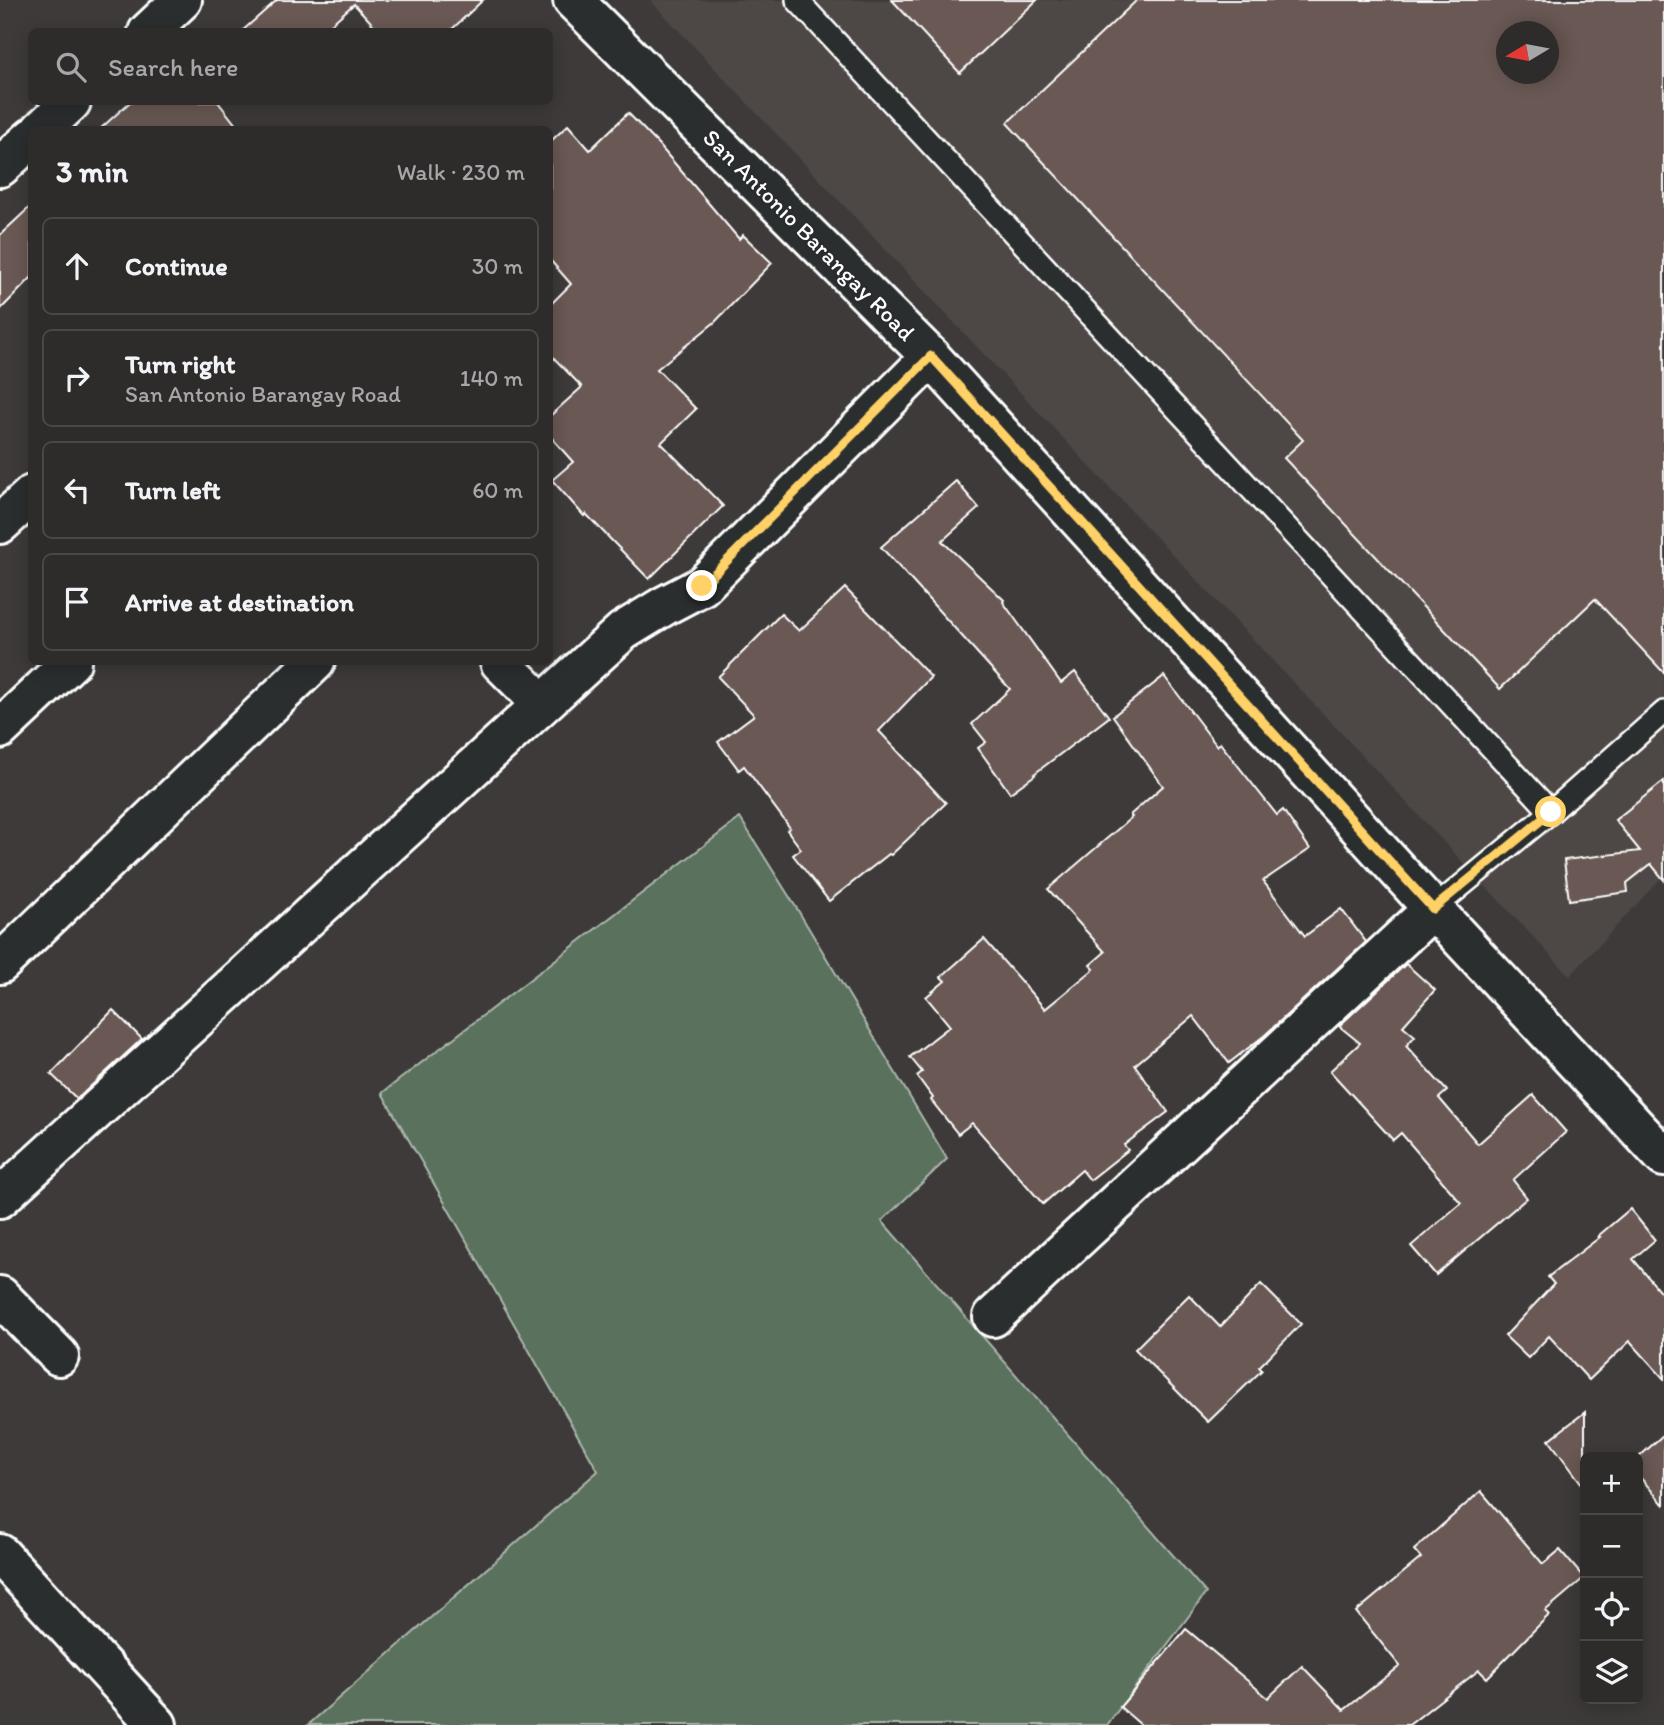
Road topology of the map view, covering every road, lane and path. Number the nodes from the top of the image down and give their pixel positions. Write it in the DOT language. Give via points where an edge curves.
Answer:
graph roads {
  1 [pos="182,0"];
  2 [pos="573,0"];
  3 [pos="797,0"];
  4 [pos="152,28"];
  5 [pos="68,105"];
  6 [pos="45,126"];
  7 [pos="28,142"];
  8 [pos="0,167"];
  9 [pos="931,356"];
  10 [pos="28,499"];
  11 [pos="0,524"];
  12 [pos="68,665"];
  13 [pos="313,665"];
  14 [pos="503,665"];
  15 [pos="542,704"];
  16 [pos="1664,712"];
  17 [pos="0,729"];
  18 [pos="1551,812"];
  19 [pos="1433,909"];
  20 [pos="0,964"];
  21 [pos="1664,1157"];
  22 [pos="0,1198"];
  23 [pos="0,1296"];
  24 [pos="993,1317"];
  25 [pos="60,1356"];
  26 [pos="0,1554"];
  27 [pos="157,1725"];
  1 -- 4 [label="street"];
  2 -- 9 [label="street, San Antonio Barangay Road"];
  3 -- 18 [label="lane"];
  5 -- 6 [label="street"];
  7 -- 8 [label="street"];
  9 -- 15 [label="street" via="702,586 623,631"];
  9 -- 19 [label="street, San Antonio Barangay Road"];
  10 -- 11 [label="street"];
  12 -- 17 [label="street"];
  13 -- 20 [label="street"];
  14 -- 15 [label="street"];
  15 -- 22 [label="street"];
  16 -- 18 [label="lane"];
  18 -- 19 [label="lane"];
  19 -- 21 [label="street, San Antonio Barangay Road"];
  19 -- 24 [label="street"];
  23 -- 25 [label="street"];
  26 -- 27 [label="street"];
}
